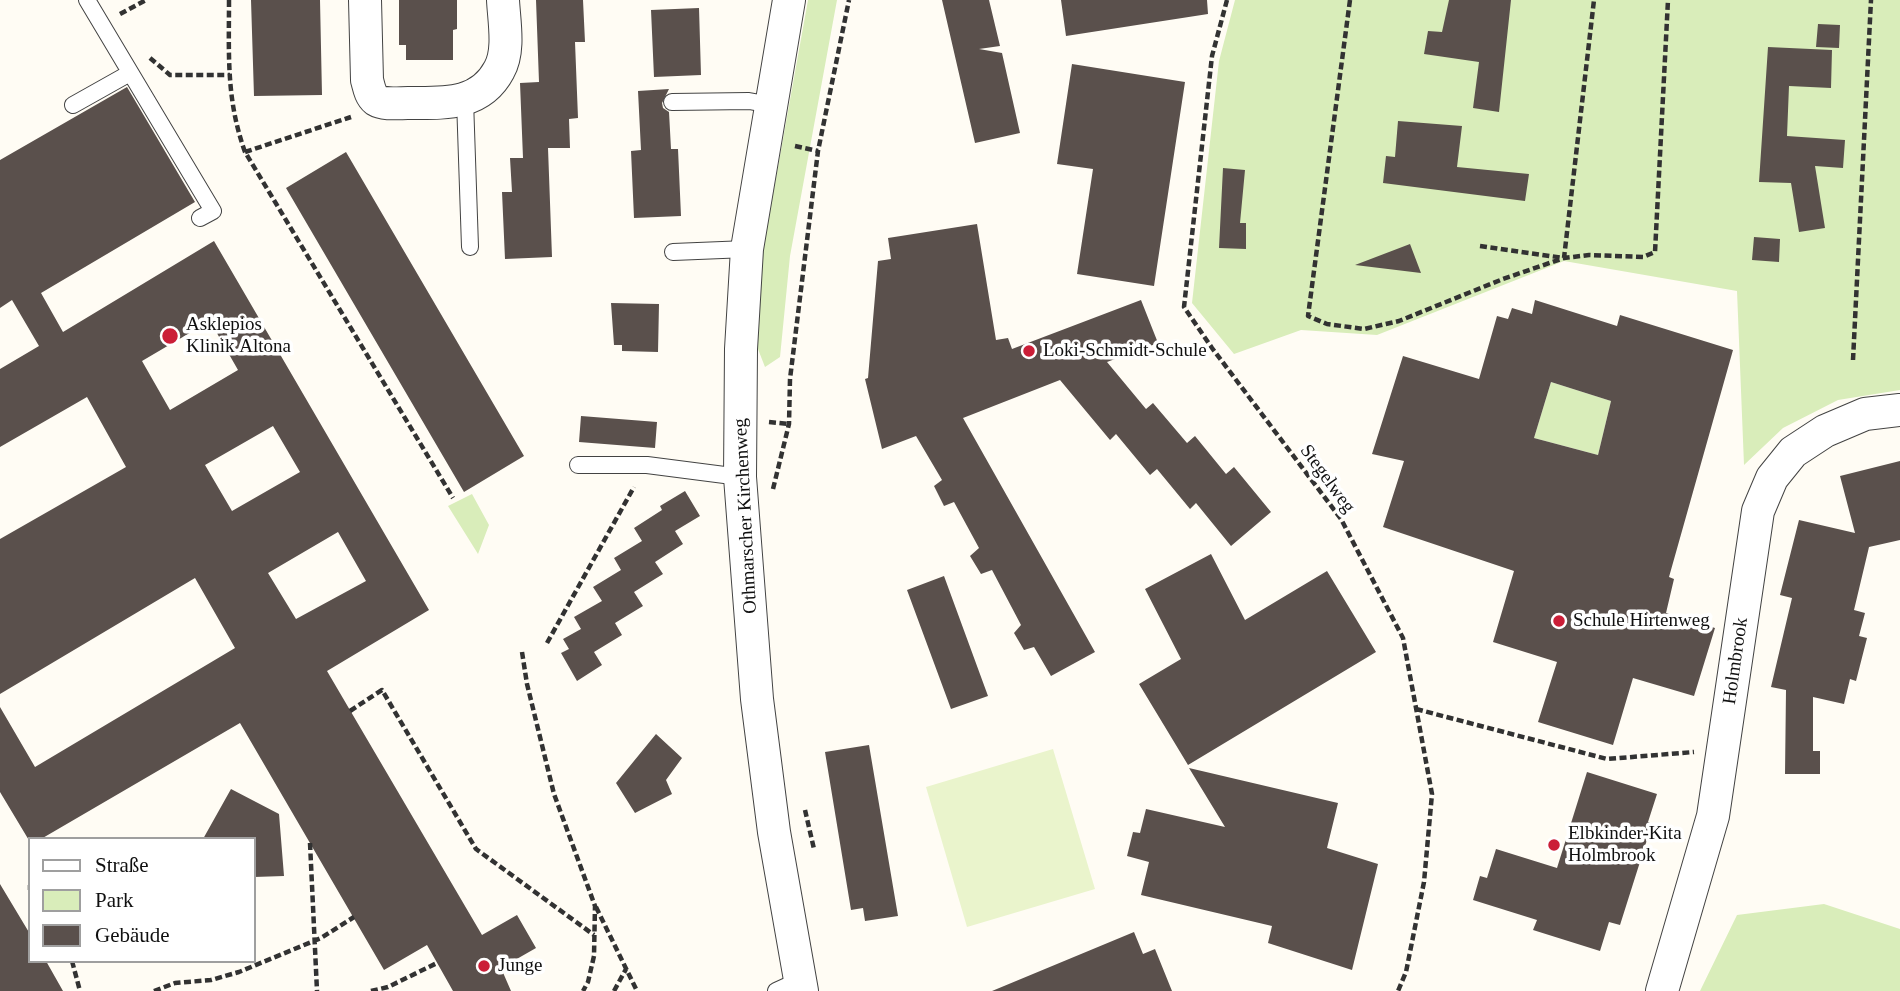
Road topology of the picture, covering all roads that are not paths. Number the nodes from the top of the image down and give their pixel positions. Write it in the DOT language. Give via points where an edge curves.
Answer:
graph roads {
  1 [pos="87,0"];
  2 [pos="365,0"];
  3 [pos="503,0"];
  4 [pos="789,0"];
  5 [pos="130,73"];
  6 [pos="465,100"];
  7 [pos="672,102"];
  8 [pos="73,105"];
  9 [pos="771,105"];
  10 [pos="201,218"];
  11 [pos="470,247"];
  12 [pos="747,249"];
  13 [pos="673,252"];
  14 [pos="1900,410"];
  15 [pos="578,465"];
  16 [pos="740,477"];
  17 [pos="793,987"];
  18 [pos="1662,991"];
  1 -- 5 [label="lane"];
  2 -- 6 [label="street" via="367,80 376,100"];
  3 -- 6 [label="street" via="501,68 479,93"];
  4 -- 9 [label="street, Othmarscher Kirchenweg"];
  5 -- 8 [label="lane"];
  5 -- 10 [label="lane" via="213,211"];
  6 -- 11 [label="lane"];
  7 -- 9 [label="lane"];
  9 -- 12 [label="street, Othmarscher Kirchenweg"];
  12 -- 13 [label="lane"];
  12 -- 16 [label="street, Othmarscher Kirchenweg"];
  14 -- 18 [label="street, Holmbrook" via="1865,414 1825,431 1793,452 1772,478 1758,511 1713,816"];
  15 -- 16 [label="lane" via="647,465"];
  16 -- 17 [label="street, Othmarscher Kirchenweg" via="757,699"];
}
